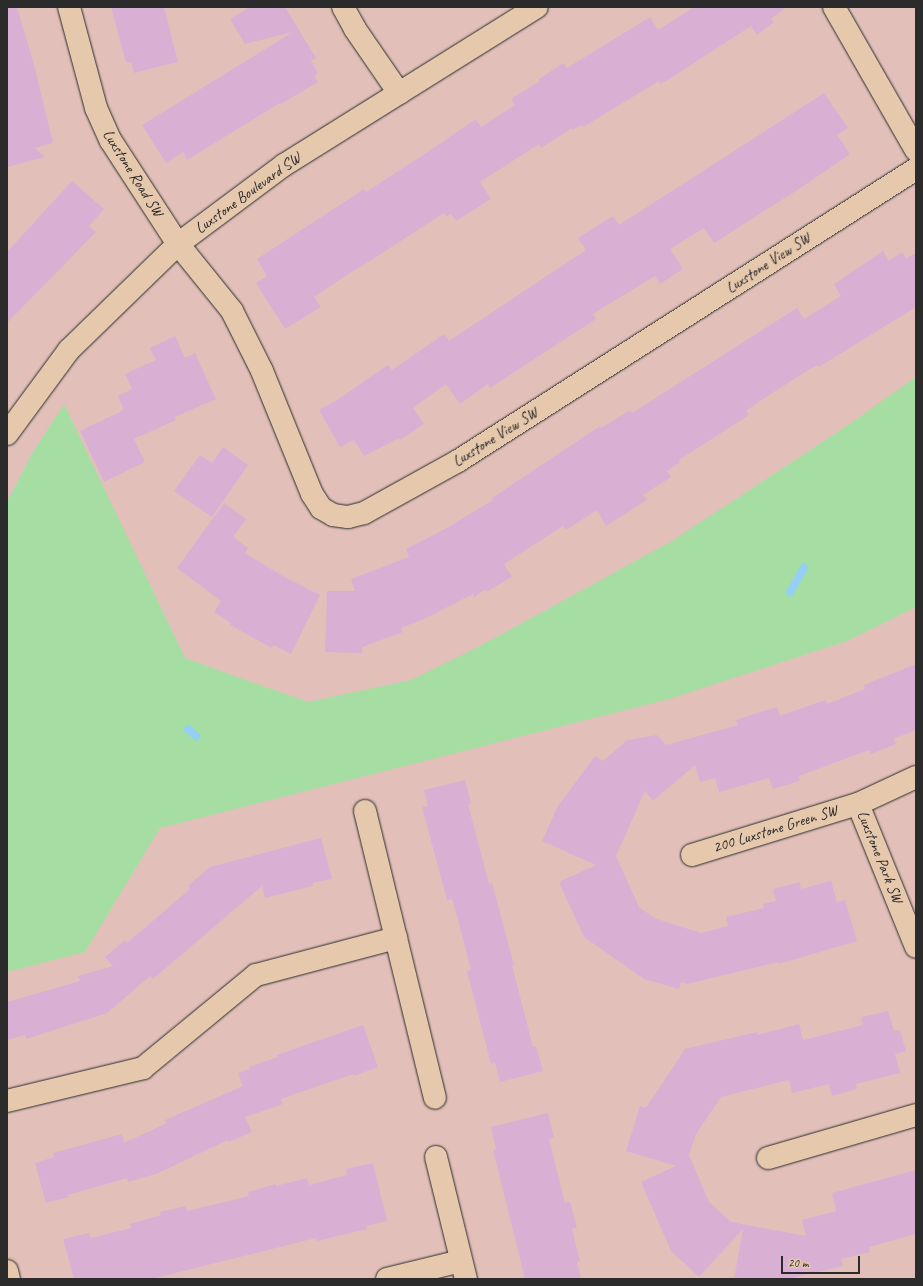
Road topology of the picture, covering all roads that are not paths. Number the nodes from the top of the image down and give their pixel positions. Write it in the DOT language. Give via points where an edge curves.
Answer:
graph roads {
  1 [pos="69,7"];
  2 [pos="343,7"];
  3 [pos="537,7"];
  4 [pos="834,7"];
  5 [pos="399,93"];
  6 [pos="916,150"];
  7 [pos="916,169"];
  8 [pos="178,244"];
  9 [pos="7,434"];
  10 [pos="916,776"];
  11 [pos="858,804"];
  12 [pos="365,811"];
  13 [pos="692,855"];
  14 [pos="396,938"];
  15 [pos="916,947"];
  16 [pos="435,1098"];
  17 [pos="7,1101"];
  18 [pos="916,1115"];
  19 [pos="436,1157"];
  20 [pos="768,1158"];
  21 [pos="463,1270"];
  22 [pos="7,1271"];
  23 [pos="9,1279"];
  24 [pos="387,1279"];
  1 -- 8 [label="street, Luxstone Road SW" via="96,108 111,141"];
  2 -- 5 [label="street"];
  3 -- 5 [label="street, Luxstone Boulevard SW"];
  4 -- 6 [label="street"];
  5 -- 8 [label="street, Luxstone Boulevard SW" via="284,165"];
  7 -- 8 [label="street, Luxstone View SW" via="458,462 364,513 348,517 321,508 312,494 262,371 232,311"];
  8 -- 9 [label="street, Luxstone Boulevard SW" via="69,350"];
  10 -- 11 [label="street, Luxstone Park SW"];
  11 -- 13 [label="street, 200 Luxstone Green SW"];
  11 -- 15 [label="street, Luxstone Park SW"];
  12 -- 14 [label="street"];
  14 -- 16 [label="street"];
  14 -- 17 [label="street" via="256,975 143,1068"];
  18 -- 20 [label="street"];
  19 -- 21 [label="street"];
  21 -- 24 [label="street"];
  22 -- 23 [label="street"];
}
